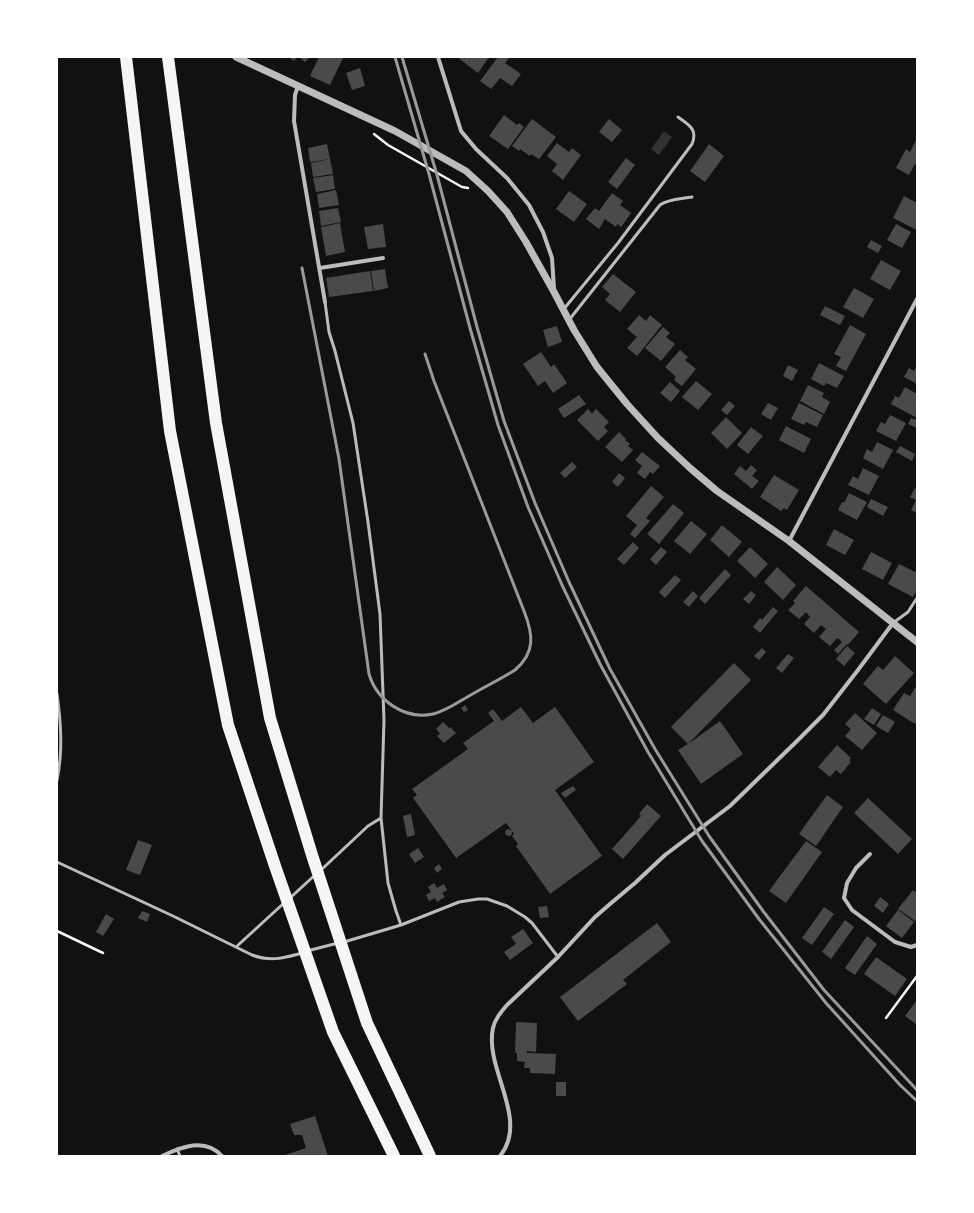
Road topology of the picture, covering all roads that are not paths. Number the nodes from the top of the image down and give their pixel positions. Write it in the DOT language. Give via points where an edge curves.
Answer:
graph roads {
  1 [pos="126,57"];
  2 [pos="168,57"];
  3 [pos="236,57"];
  4 [pos="438,57"];
  5 [pos="298,86"];
  6 [pos="678,117"];
  7 [pos="692,197"];
  8 [pos="383,258"];
  9 [pos="320,268"];
  10 [pos="554,292"];
  11 [pos="917,299"];
  12 [pos="325,302"];
  13 [pos="563,310"];
  14 [pos="569,320"];
  15 [pos="788,541"];
  16 [pos="917,598"];
  17 [pos="893,623"];
  18 [pos="917,642"];
  19 [pos="57,694"];
  20 [pos="58,704"];
  21 [pos="57,780"];
  22 [pos="381,818"];
  23 [pos="870,854"];
  24 [pos="57,862"];
  25 [pos="401,925"];
  26 [pos="917,945"];
  27 [pos="236,947"];
  28 [pos="558,957"];
  29 [pos="177,1149"];
  30 [pos="162,1156"];
  31 [pos="180,1156"];
  32 [pos="222,1156"];
  33 [pos="394,1156"];
  34 [pos="430,1156"];
  35 [pos="500,1156"];
  1 -- 33 [label="highway" via="170,431 228,725 333,1032"];
  2 -- 34 [label="highway" via="216,423 270,718 367,1023"];
  3 -- 5 [label="street"];
  4 -- 10 [label="street" via="461,131 507,178 529,205 543,232 552,258"];
  5 -- 9 [label="street" via="294,121"];
  5 -- 10 [label="street" via="395,131 466,171 506,212"];
  6 -- 13 [label="lane" via="694,131 692,144 618,243"];
  7 -- 14 [label="lane" via="660,205"];
  8 -- 9 [label="street"];
  9 -- 12 [label="street"];
  10 -- 13 [label="street"];
  11 -- 15 [label="street"];
  12 -- 22 [label="lane" via="329,332 353,422 380,614 384,720"];
  13 -- 14 [label="street"];
  14 -- 15 [label="street" via="597,367 658,438 717,491"];
  15 -- 17 [label="street"];
  16 -- 17 [label="lane" via="908,612"];
  17 -- 18 [label="street"];
  17 -- 28 [label="street" via="823,715 730,806 687,837 605,908"];
  19 -- 20 [label="lane"];
  20 -- 21 [label="lane" via="61,742"];
  22 -- 25 [label="lane" via="388,883"];
  22 -- 27 [label="lane" via="368,826"];
  23 -- 26 [label="street" via="856,868 847,883 844,898 852,910 895,942 911,947"];
  24 -- 27 [label="lane"];
  25 -- 27 [label="lane" via="280,959 261,958"];
  25 -- 28 [label="lane" via="459,902 487,900 507,906 525,917"];
  28 -- 35 [label="street" via="507,1005 493,1028 494,1057 510,1121 505,1149"];
  29 -- 30 [label="street"];
  29 -- 31 [label="lane"];
  29 -- 32 [label="street" via="192,1145 207,1146"];
}
